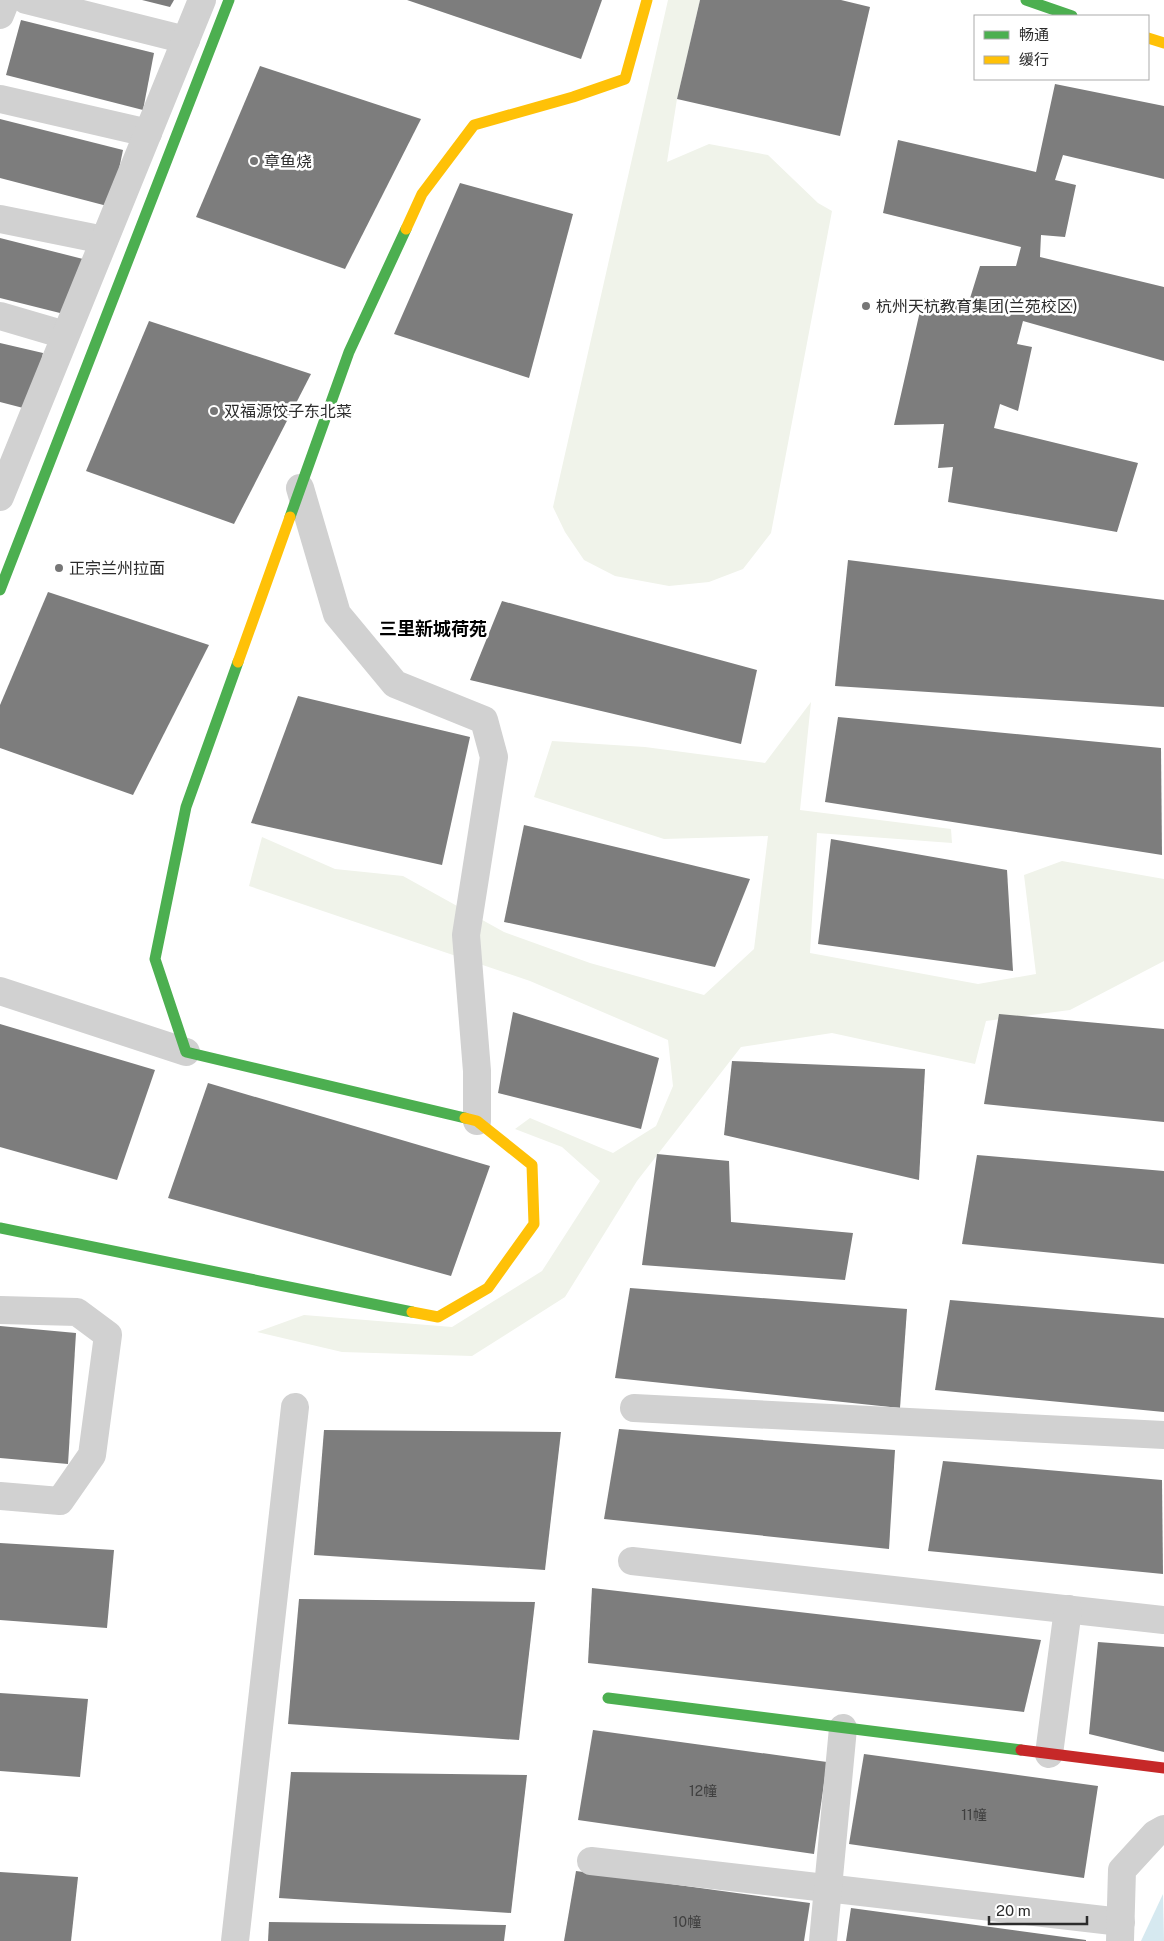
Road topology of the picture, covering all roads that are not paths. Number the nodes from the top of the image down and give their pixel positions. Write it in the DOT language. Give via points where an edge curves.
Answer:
graph roads {
  1 [pos="6,0"];
  2 [pos="26,0"];
  3 [pos="202,0"];
  4 [pos="229,0"];
  5 [pos="647,0"];
  6 [pos="1026,0"];
  7 [pos="0,15"];
  8 [pos="1069,15"];
  9 [pos="1149,38"];
  10 [pos="186,40"];
  11 [pos="1164,43"];
  12 [pos="0,99"];
  13 [pos="148,133"];
  14 [pos="0,219"];
  15 [pos="104,240"];
  16 [pos="0,316"];
  17 [pos="65,335"];
  18 [pos="10,445"];
  19 [pos="53,454"];
  20 [pos="300,488"];
  21 [pos="0,497"];
  22 [pos="0,590"];
  23 [pos="0,991"];
  24 [pos="186,1052"];
  25 [pos="477,1121"];
  26 [pos="0,1228"];
  27 [pos="0,1310"];
  28 [pos="296,1407"];
  29 [pos="634,1408"];
  30 [pos="1164,1435"];
  31 [pos="0,1496"];
  32 [pos="632,1561"];
  33 [pos="1068,1609"];
  34 [pos="1164,1620"];
  35 [pos="608,1698"];
  36 [pos="843,1728"];
  37 [pos="1050,1754"];
  38 [pos="1164,1768"];
  39 [pos="1164,1829"];
  40 [pos="591,1860"];
  41 [pos="828,1888"];
  42 [pos="1120,1931"];
  43 [pos="235,1941"];
  44 [pos="822,1941"];
  1 -- 7 [label="street"];
  2 -- 10 [label="street"];
  3 -- 10 [label="street"];
  4 -- 19 [label="street"];
  5 -- 20 [label="street" via="625,79 474,125 422,194 350,352"];
  6 -- 8 [label="street"];
  9 -- 11 [label="street"];
  10 -- 13 [label="street"];
  12 -- 13 [label="street"];
  13 -- 15 [label="street"];
  14 -- 15 [label="street"];
  15 -- 17 [label="street"];
  16 -- 17 [label="street"];
  17 -- 18 [label="street"];
  18 -- 19 [label="street"];
  18 -- 21 [label="street"];
  19 -- 22 [label="street"];
  20 -- 24 [label="street" via="186,806 155,959"];
  20 -- 25 [label="street" via="337,614 395,684 484,720 494,758 466,935 477,1070"];
  23 -- 24 [label="street"];
  24 -- 25 [label="street"];
  25 -- 26 [label="street" via="532,1165 534,1224 488,1288 438,1317"];
  27 -- 31 [label="street" via="77,1312 108,1335 92,1455 60,1501"];
  28 -- 43 [label="street"];
  29 -- 30 [label="street"];
  32 -- 33 [label="street"];
  33 -- 34 [label="street"];
  33 -- 37 [label="street"];
  35 -- 36 [label="street"];
  36 -- 37 [label="street"];
  36 -- 41 [label="street"];
  37 -- 38 [label="street"];
  39 -- 42 [label="street" via="1155,1834 1122,1870"];
  40 -- 41 [label="street"];
  41 -- 42 [label="street"];
  41 -- 44 [label="street"];
}
